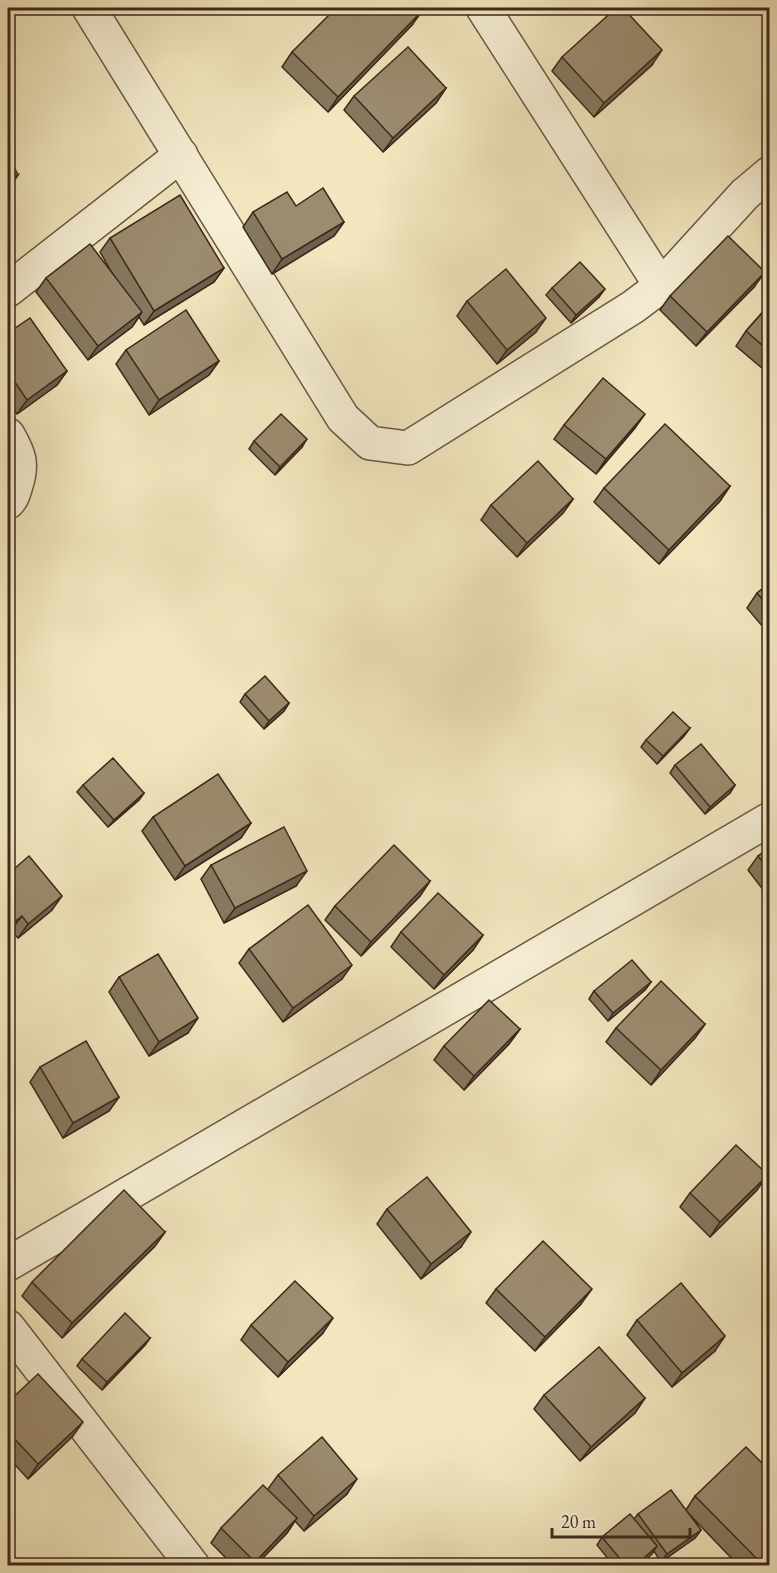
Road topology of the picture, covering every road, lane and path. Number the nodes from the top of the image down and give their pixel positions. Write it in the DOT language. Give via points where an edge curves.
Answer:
graph roads {
  1 [pos="89,8"];
  2 [pos="483,8"];
  3 [pos="181,155"];
  4 [pos="770,172"];
  5 [pos="661,286"];
  6 [pos="8,290"];
  7 [pos="8,435"];
  8 [pos="8,502"];
  9 [pos="770,819"];
  10 [pos="8,1264"];
  11 [pos="8,1327"];
  12 [pos="193,1566"];
  1 -- 3 [label="street"];
  2 -- 5 [label="street"];
  3 -- 5 [label="street" via="343,418 370,443 408,448"];
  3 -- 6 [label="street"];
  4 -- 5 [label="street"];
  7 -- 8 [label="street" via="22,468"];
  9 -- 10 [label="street"];
  11 -- 12 [label="street"];
}
